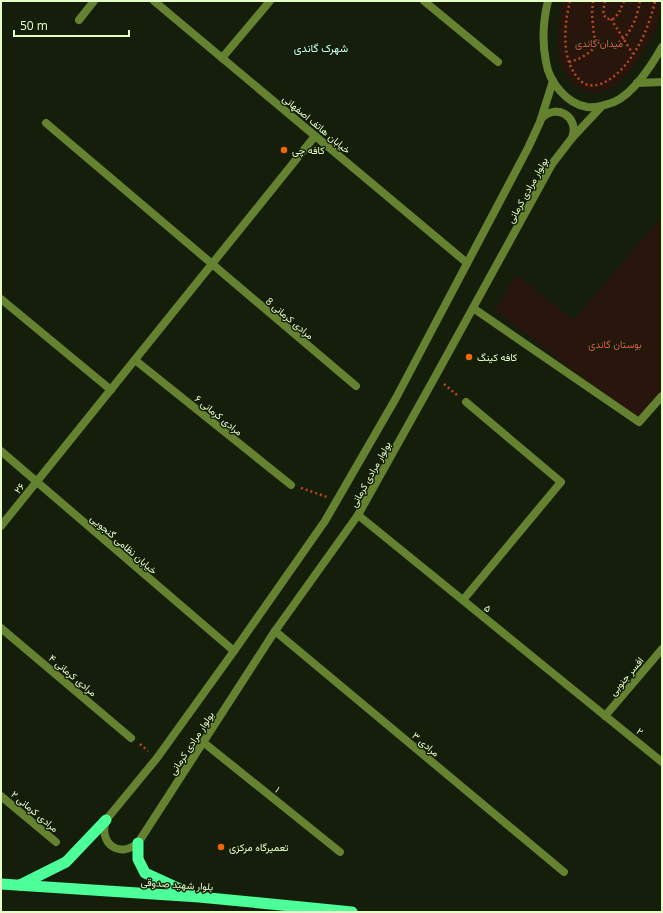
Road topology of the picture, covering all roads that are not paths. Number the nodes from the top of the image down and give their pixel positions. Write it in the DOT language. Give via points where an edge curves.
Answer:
graph roads {
  1 [pos="94,1"];
  2 [pos="154,1"];
  3 [pos="270,1"];
  4 [pos="424,1"];
  5 [pos="548,1"];
  6 [pos="79,20"];
  7 [pos="662,47"];
  8 [pos="222,58"];
  9 [pos="498,62"];
  10 [pos="553,82"];
  11 [pos="662,82"];
  12 [pos="637,83"];
  13 [pos="602,106"];
  14 [pos="540,122"];
  15 [pos="46,123"];
  16 [pos="315,136"];
  17 [pos="572,138"];
  18 [pos="467,263"];
  19 [pos="211,264"];
  20 [pos="1,299"];
  21 [pos="473,308"];
  22 [pos="135,360"];
  23 [pos="356,386"];
  24 [pos="111,390"];
  25 [pos="662,396"];
  26 [pos="466,402"];
  27 [pos="1,451"];
  28 [pos="37,482"];
  29 [pos="292,485"];
  30 [pos="358,515"];
  31 [pos="1,526"];
  32 [pos="463,600"];
  33 [pos="1,628"];
  34 [pos="275,631"];
  35 [pos="662,649"];
  36 [pos="234,651"];
  37 [pos="605,716"];
  38 [pos="131,738"];
  39 [pos="203,742"];
  40 [pos="662,762"];
  41 [pos="1,796"];
  42 [pos="106,820"];
  43 [pos="56,842"];
  44 [pos="138,843"];
  45 [pos="340,852"];
  46 [pos="564,872"];
  47 [pos="1,884"];
  48 [pos="18,885"];
  49 [pos="199,897"];
  50 [pos="352,912"];
  1 -- 6 [label="street"];
  2 -- 8 [label="street, خیابان هاتف اصفهانی"];
  3 -- 8 [label="street"];
  4 -- 9 [label="street"];
  5 -- 10 [label="street" via="544,38 546,64"];
  7 -- 12 [label="street"];
  8 -- 16 [label="street, خیابان هاتف اصفهانی"];
  10 -- 13 [label="street" via="573,102 587,107"];
  10 -- 14 [label="street, بولوار مرادی کرمانی"];
  11 -- 12 [label="street"];
  12 -- 13 [label="street" via="616,102"];
  13 -- 17 [label="street, بولوار مرادی کرمانی"];
  14 -- 17 [label="street" via="550,112 564,113 574,124"];
  14 -- 18 [label="street, بولوار مرادی کرمانی"];
  15 -- 19 [label="street, مرادی کرمانی 8"];
  16 -- 18 [label="street, خیابان هاتف اصفهانی"];
  16 -- 19 [label="street, ۲۶"];
  17 -- 21 [label="street, بولوار مرادی کرمانی" via="552,164"];
  18 -- 36 [label="street, بولوار مرادی کرمانی" via="396,398 325,521"];
  19 -- 22 [label="street, ۲۶"];
  19 -- 23 [label="street, مرادی کرمانی 8"];
  20 -- 24 [label="street"];
  21 -- 25 [label="street" via="639,422"];
  21 -- 30 [label="street, بولوار مرادی کرمانی"];
  22 -- 24 [label="street, ۲۶"];
  22 -- 29 [label="street, مرادی کرمانی ۶"];
  24 -- 28 [label="street, ۲۶"];
  26 -- 32 [label="street" via="561,482"];
  27 -- 28 [label="street, خیابان نظامی گنجویی"];
  28 -- 31 [label="street, ۲۶"];
  28 -- 36 [label="street, خیابان نظامی گنجویی"];
  30 -- 32 [label="street, ۵"];
  30 -- 34 [label="street, بولوار مرادی کرمانی"];
  32 -- 37 [label="street, ۵"];
  33 -- 38 [label="street, مرادی کرمانی ۴"];
  34 -- 39 [label="street, بولوار مرادی کرمانی"];
  34 -- 46 [label="street, مرادی ۳"];
  35 -- 37 [label="street, افسر جنوبی"];
  36 -- 42 [label="street, بولوار مرادی کرمانی" via="157,758"];
  37 -- 40 [label="street, ۲"];
  39 -- 44 [label="street, بولوار مرادی کرمانی"];
  39 -- 45 [label="street, ۱"];
  41 -- 43 [label="street, مرادی کرمانی ۲"];
  42 -- 44 [label="street" via="104,834 106,841 112,846 126,850"];
  42 -- 48 [label="highway" via="66,862"];
  44 -- 49 [label="highway" via="138,859 145,873"];
  47 -- 48 [label="highway, بلوار شهید صدوقی"];
  48 -- 49 [label="highway, بلوار شهید صدوقی"];
  49 -- 50 [label="highway, بلوار شهید صدوقی"];
}
